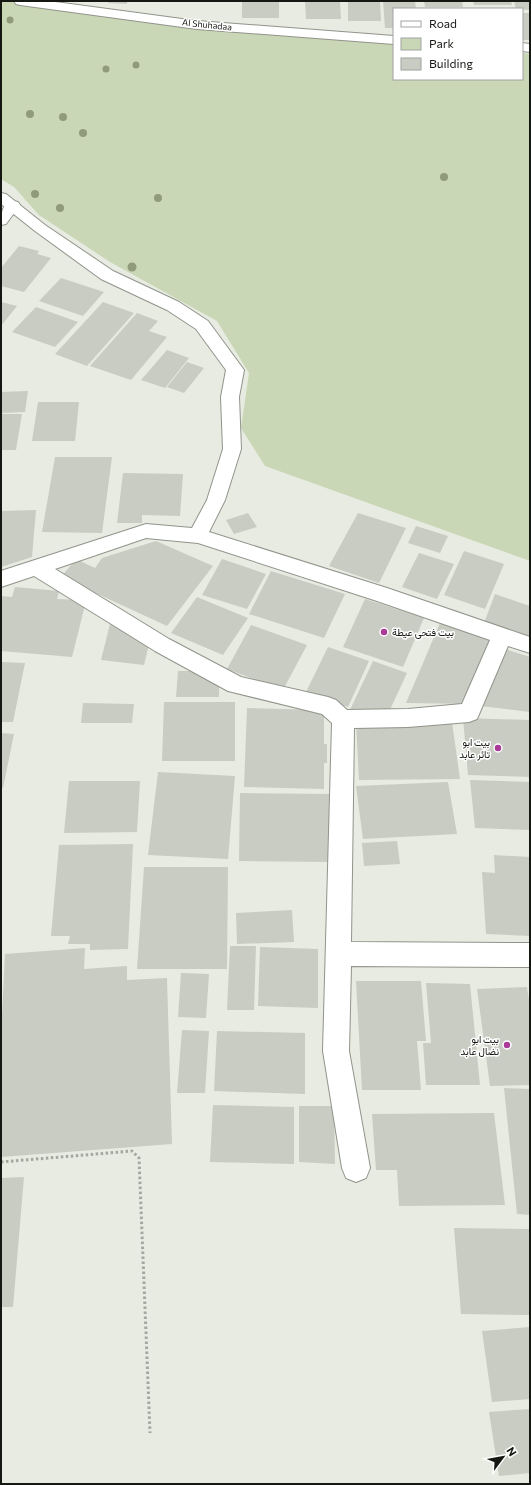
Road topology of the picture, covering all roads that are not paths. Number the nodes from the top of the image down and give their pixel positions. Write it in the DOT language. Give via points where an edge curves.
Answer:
graph roads {
  1 [pos="20,1"];
  2 [pos="48,2"];
  3 [pos="393,40"];
  4 [pos="7,201"];
  5 [pos="1,221"];
  6 [pos="198,536"];
  7 [pos="36,567"];
  8 [pos="1,579"];
  9 [pos="502,636"];
  10 [pos="530,645"];
  11 [pos="343,719"];
  12 [pos="339,954"];
  13 [pos="530,955"];
  14 [pos="356,1168"];
  1 -- 2 [label="street, Al Shuhadaa"];
  2 -- 3 [label="street, Al Shuhadaa" via="197,25"];
  4 -- 5 [label="lane"];
  4 -- 6 [label="street" via="106,275 173,306 202,325 235,370 230,397 232,448 216,500"];
  6 -- 7 [label="street" via="146,531"];
  6 -- 9 [label="street"];
  7 -- 8 [label="street"];
  7 -- 11 [label="street" via="162,645 236,685 328,706"];
  9 -- 10 [label="street"];
  9 -- 11 [label="street" via="469,713 408,718"];
  11 -- 12 [label="street"];
  12 -- 13 [label="street"];
  12 -- 14 [label="street" via="336,1050"];
}
